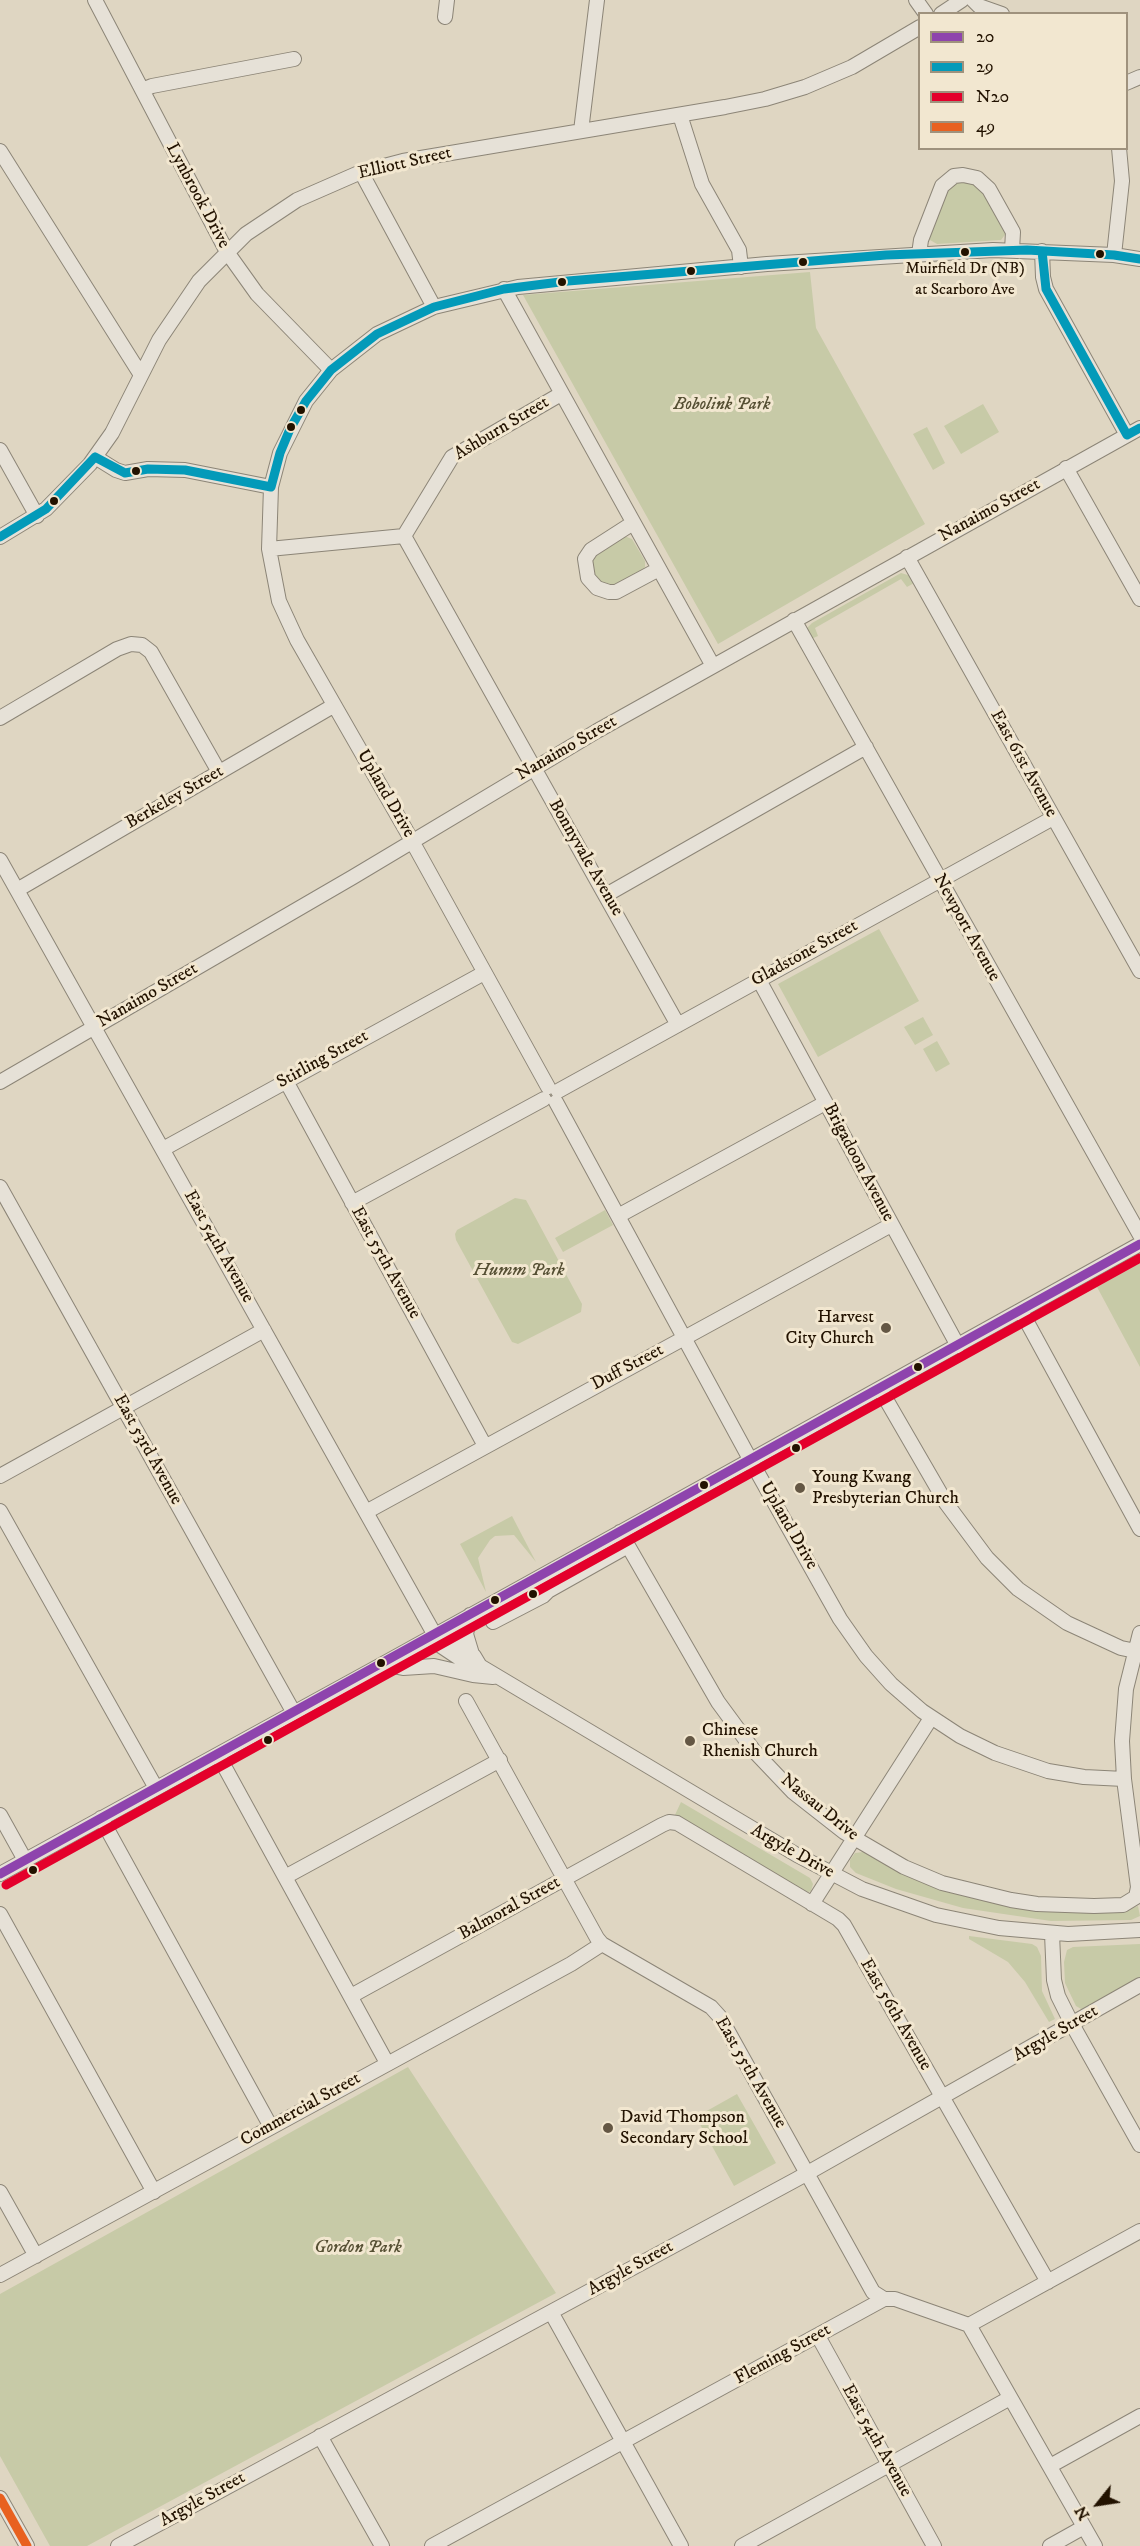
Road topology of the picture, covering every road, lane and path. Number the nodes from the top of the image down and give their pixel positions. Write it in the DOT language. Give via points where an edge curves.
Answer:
graph roads {
  1 [pos="95,0"];
  2 [pos="447,0"];
  3 [pos="597,0"];
  4 [pos="962,0"];
  5 [pos="973,0"];
  6 [pos="944,12"];
  7 [pos="996,12"];
  8 [pos="445,17"];
  9 [pos="918,28"];
  10 [pos="294,58"];
  11 [pos="142,90"];
  12 [pos="680,115"];
  13 [pos="582,131"];
  14 [pos="1119,150"];
  15 [pos="0,151"];
  16 [pos="361,172"];
  17 [pos="1012,250"];
  18 [pos="1042,251"];
  19 [pos="226,252"];
  20 [pos="919,254"];
  21 [pos="1114,255"];
  22 [pos="1140,259"];
  23 [pos="741,267"];
  24 [pos="504,289"];
  25 [pos="434,307"];
  26 [pos="331,370"];
  27 [pos="141,375"];
  28 [pos="561,393"];
  29 [pos="1134,432"];
  30 [pos="0,450"];
  31 [pos="95,457"];
  32 [pos="1066,468"];
  33 [pos="271,487"];
  34 [pos="37,516"];
  35 [pos="633,523"];
  36 [pos="404,536"];
  37 [pos="0,537"];
  38 [pos="269,549"];
  39 [pos="907,557"];
  40 [pos="659,569"];
  41 [pos="1140,599"];
  42 [pos="794,620"];
  43 [pos="713,666"];
  44 [pos="333,706"];
  45 [pos="0,718"];
  46 [pos="866,747"];
  47 [pos="534,768"];
  48 [pos="219,772"];
  49 [pos="1053,818"];
  50 [pos="413,842"];
  51 [pos="0,860"];
  52 [pos="940,880"];
  53 [pos="17,890"];
  54 [pos="606,895"];
  55 [pos="1140,971"];
  56 [pos="484,973"];
  57 [pos="759,980"];
  58 [pos="678,1024"];
  59 [pos="94,1027"];
  60 [pos="285,1081"];
  61 [pos="0,1082"];
  62 [pos="552,1095"];
  63 [pos="825,1103"];
  64 [pos="162,1149"];
  65 [pos="0,1187"];
  66 [pos="352,1203"];
  67 [pos="618,1216"];
  68 [pos="891,1225"];
  69 [pos="1140,1235"];
  70 [pos="1140,1244"];
  71 [pos="1021,1311"];
  72 [pos="264,1330"];
  73 [pos="684,1338"];
  74 [pos="958,1346"];
  75 [pos="880,1389"];
  76 [pos="123,1407"];
  77 [pos="485,1446"];
  78 [pos="751,1461"];
  79 [pos="0,1476"];
  80 [pos="0,1511"];
  81 [pos="366,1512"];
  82 [pos="1140,1529"];
  83 [pos="620,1532"];
  84 [pos="628,1546"];
  85 [pos="539,1577"];
  86 [pos="548,1591"];
  87 [pos="470,1615"];
  88 [pos="493,1622"];
  89 [pos="1140,1633"];
  90 [pos="435,1634"];
  91 [pos="1138,1652"];
  92 [pos="476,1660"];
  93 [pos="383,1664"];
  94 [pos="496,1677"];
  95 [pos="466,1701"];
  96 [pos="294,1713"];
  97 [pos="931,1718"];
  98 [pos="218,1755"];
  99 [pos="500,1760"];
  100 [pos="1124,1779"];
  101 [pos="156,1788"];
  102 [pos="0,1815"];
  103 [pos="101,1818"];
  104 [pos="669,1822"];
  105 [pos="854,1838"];
  106 [pos="25,1860"];
  107 [pos="0,1874"];
  108 [pos="830,1874"];
  109 [pos="285,1877"];
  110 [pos="565,1878"];
  111 [pos="812,1904"];
  112 [pos="0,1914"];
  113 [pos="1140,1930"];
  114 [pos="1052,1934"];
  115 [pos="602,1944"];
  116 [pos="1140,1985"];
  117 [pos="351,1996"];
  118 [pos="1072,2024"];
  119 [pos="387,2063"];
  120 [pos="941,2097"];
  121 [pos="271,2127"];
  122 [pos="1140,2145"];
  123 [pos="807,2173"];
  124 [pos="0,2192"];
  125 [pos="153,2192"];
  126 [pos="1140,2231"];
  127 [pos="36,2256"];
  128 [pos="0,2275"];
  129 [pos="1048,2282"];
  130 [pos="884,2299"];
  131 [pos="551,2312"];
  132 [pos="969,2325"];
  133 [pos="818,2336"];
  134 [pos="1010,2398"];
  135 [pos="1140,2416"];
  136 [pos="320,2436"];
  137 [pos="622,2442"];
  138 [pos="890,2465"];
  139 [pos="1050,2466"];
  140 [pos="0,2498"];
  141 [pos="1084,2527"];
  142 [pos="27,2546"];
  143 [pos="118,2546"];
  144 [pos="382,2546"];
  145 [pos="432,2546"];
  146 [pos="681,2546"];
  147 [pos="742,2546"];
  148 [pos="934,2546"];
  149 [pos="1050,2546"];
  150 [pos="1095,2546"];
  1 -- 11 [label="street, Lynbrook Drive"];
  2 -- 8 [label="street"];
  3 -- 13 [label="street"];
  4 -- 6 [label="street"];
  5 -- 7 [label="street"];
  9 -- 12 [label="street, Elliott Street" via="871,57 805,87"];
  10 -- 11 [label="street"];
  11 -- 19 [label="street, Lynbrook Drive"];
  12 -- 13 [label="street, Elliott Street"];
  12 -- 23 [label="street" via="702,184 739,250"];
  13 -- 16 [label="street, Elliott Street" via="403,161"];
  14 -- 21 [label="street" via="1122,181"];
  15 -- 27 [label="street"];
  16 -- 19 [label="street, Elliott Street" via="270,216"];
  16 -- 25 [label="street"];
  17 -- 18 [label="street, Upland Drive"];
  17 -- 20 [label="street, Upland Drive"];
  17 -- 20 [label="street" via="1013,232 988,189 976,178 963,175 942,186"];
  18 -- 21 [label="street, Upland Drive"];
  18 -- 29 [label="street" via="1046,289"];
  19 -- 26 [label="street, Lynbrook Drive" via="257,294"];
  19 -- 27 [label="street, Elliott Street" via="179,308"];
  20 -- 23 [label="street, Upland Drive"];
  21 -- 22 [label="street, Upland Drive"];
  23 -- 24 [label="street, Upland Drive"];
  24 -- 25 [label="street, Upland Drive"];
  24 -- 28 [label="street"];
  25 -- 26 [label="street, Upland Drive" via="377,334"];
  26 -- 33 [label="street, Upland Drive" via="290,429"];
  27 -- 31 [label="street, Elliott Street" via="112,433"];
  28 -- 35 [label="street"];
  28 -- 36 [label="street, Ashburn Street" via="452,457"];
  29 -- 32 [label="street, Nanaimo Street"];
  30 -- 34 [label="street"];
  31 -- 33 [label="street" via="125,473 185,470"];
  31 -- 34 [label="street, Elliott Street"];
  32 -- 39 [label="street, Nanaimo Street"];
  32 -- 41 [label="street"];
  33 -- 38 [label="street, Upland Drive"];
  34 -- 37 [label="street, Elliott Street"];
  35 -- 40 [label="street"];
  35 -- 40 [label="street" via="591,550 585,559 588,578 597,588 616,592"];
  36 -- 38 [label="street"];
  36 -- 47 [label="street, Bonnyvale Avenue"];
  38 -- 44 [label="street, Upland Drive" via="274,583 286,619"];
  39 -- 42 [label="street, Nanaimo Street"];
  39 -- 49 [label="street, East 61st Avenue"];
  40 -- 43 [label="street"];
  42 -- 43 [label="street, Nanaimo Street"];
  42 -- 46 [label="street, Newport Avenue"];
  43 -- 47 [label="street, Nanaimo Street"];
  44 -- 48 [label="street, Berkeley Street"];
  44 -- 50 [label="street, Upland Drive"];
  45 -- 48 [label="street" via="117,649 142,645 151,652"];
  46 -- 52 [label="street, Newport Avenue"];
  46 -- 54 [label="street"];
  47 -- 50 [label="street, Nanaimo Street"];
  47 -- 54 [label="street, Bonnyvale Avenue"];
  48 -- 53 [label="street, Berkeley Street"];
  49 -- 52 [label="street, Gladstone Street"];
  49 -- 55 [label="street, East 61st Avenue"];
  50 -- 56 [label="street, Upland Drive"];
  50 -- 59 [label="street, Nanaimo Street"];
  51 -- 53 [label="street, East 54th Avenue"];
  52 -- 57 [label="street, Gladstone Street"];
  52 -- 69 [label="street, Newport Avenue"];
  53 -- 59 [label="street, East 54th Avenue"];
  54 -- 58 [label="street, Bonnyvale Avenue"];
  56 -- 60 [label="street, Stirling Street"];
  56 -- 62 [label="street, Upland Drive"];
  57 -- 58 [label="street, Gladstone Street"];
  57 -- 63 [label="street, Brigadoon Avenue"];
  58 -- 62 [label="street, Gladstone Street"];
  59 -- 61 [label="street, Nanaimo Street"];
  59 -- 64 [label="street, East 54th Avenue"];
  60 -- 64 [label="street, Stirling Street"];
  60 -- 66 [label="street, East 55th Avenue"];
  62 -- 66 [label="street, Gladstone Street"];
  62 -- 67 [label="street, Upland Drive"];
  63 -- 67 [label="street"];
  63 -- 68 [label="street, Brigadoon Avenue"];
  64 -- 72 [label="street, East 54th Avenue"];
  65 -- 76 [label="street, East 53rd Avenue"];
  66 -- 77 [label="street, East 55th Avenue"];
  67 -- 73 [label="street, Upland Drive"];
  68 -- 73 [label="street, Duff Street"];
  68 -- 74 [label="street, Brigadoon Avenue"];
  70 -- 71 [label="street"];
  71 -- 74 [label="street"];
  71 -- 82 [label="street"];
  72 -- 76 [label="street"];
  72 -- 81 [label="street, East 54th Avenue"];
  73 -- 77 [label="street, Duff Street"];
  73 -- 78 [label="street, Upland Drive"];
  74 -- 75 [label="street"];
  75 -- 78 [label="street"];
  75 -- 91 [label="street" via="945,1503 987,1558 1018,1589 1067,1623"];
  76 -- 79 [label="street"];
  76 -- 96 [label="street, East 53rd Avenue"];
  77 -- 81 [label="street, Duff Street"];
  78 -- 83 [label="street"];
  78 -- 97 [label="street, Upland Drive" via="840,1619 891,1684"];
  80 -- 101 [label="street"];
  81 -- 90 [label="street, East 54th Avenue"];
  83 -- 84 [label="street, Nassau Drive"];
  83 -- 85 [label="street"];
  84 -- 86 [label="street"];
  84 -- 105 [label="street, Nassau Drive" via="736,1728 793,1792"];
  85 -- 86 [label="street"];
  85 -- 87 [label="street"];
  86 -- 88 [label="street"];
  87 -- 90 [label="street"];
  87 -- 92 [label="street" via="466,1634"];
  89 -- 91 [label="street"];
  90 -- 92 [label="street, Argyle Drive" via="451,1640"];
  90 -- 93 [label="street"];
  91 -- 100 [label="street" via="1126,1689"];
  92 -- 94 [label="street, Argyle Drive"];
  93 -- 94 [label="street" via="403,1668 434,1666"];
  93 -- 96 [label="street"];
  94 -- 108 [label="street, Argyle Drive"];
  95 -- 99 [label="street"];
  96 -- 98 [label="street"];
  97 -- 100 [label="street, Upland Drive" via="987,1749 1035,1767 1084,1777"];
  97 -- 105 [label="street"];
  98 -- 101 [label="street"];
  98 -- 109 [label="street"];
  99 -- 109 [label="street"];
  99 -- 110 [label="street"];
  100 -- 105 [label="street, Nassau Drive" via="1138,1887 1136,1897 1123,1905 1064,1906 986,1895 904,1867"];
  101 -- 103 [label="street"];
  102 -- 106 [label="street"];
  103 -- 106 [label="street"];
  103 -- 121 [label="street"];
  104 -- 110 [label="street, Balmoral Street"];
  104 -- 111 [label="street, East 56th Avenue" via="677,1823"];
  105 -- 108 [label="street"];
  106 -- 107 [label="street"];
  108 -- 111 [label="street"];
  108 -- 114 [label="street, Argyle Drive" via="936,1915 966,1923"];
  109 -- 117 [label="street"];
  110 -- 115 [label="street"];
  110 -- 117 [label="street, Balmoral Street"];
  111 -- 120 [label="street, East 56th Avenue" via="844,1925"];
  112 -- 125 [label="street"];
  113 -- 114 [label="street, Argyle Drive"];
  114 -- 118 [label="street" via="1054,1980"];
  115 -- 119 [label="street, Commercial Street"];
  115 -- 123 [label="street, East 55th Avenue" via="711,2007 720,2017"];
  116 -- 118 [label="street, Argyle Street"];
  117 -- 119 [label="street"];
  118 -- 120 [label="street, Argyle Street"];
  118 -- 122 [label="street"];
  119 -- 121 [label="street, Commercial Street"];
  120 -- 123 [label="street, Argyle Street"];
  120 -- 129 [label="street, East 56th Avenue"];
  121 -- 125 [label="street, Commercial Street"];
  123 -- 130 [label="street, East 55th Avenue" via="873,2292"];
  123 -- 131 [label="street, Argyle Street"];
  124 -- 127 [label="street"];
  125 -- 127 [label="street, Commercial Street"];
  126 -- 129 [label="street"];
  127 -- 128 [label="street, Commercial Street"];
  129 -- 132 [label="street"];
  130 -- 132 [label="street" via="896,2299"];
  130 -- 133 [label="street, Fleming Street"];
  131 -- 136 [label="street, Argyle Street"];
  131 -- 137 [label="street"];
  132 -- 134 [label="street"];
  133 -- 137 [label="street, Fleming Street"];
  133 -- 138 [label="street, East 54th Avenue"];
  134 -- 138 [label="street"];
  134 -- 139 [label="street"];
  135 -- 139 [label="street"];
  136 -- 143 [label="street, Argyle Street"];
  136 -- 144 [label="street"];
  137 -- 145 [label="street, Fleming Street"];
  137 -- 146 [label="street"];
  138 -- 147 [label="street"];
  138 -- 148 [label="street, East 54th Avenue"];
  139 -- 141 [label="street"];
  140 -- 142 [label="street"];
  141 -- 149 [label="street"];
  141 -- 150 [label="street"];
}
